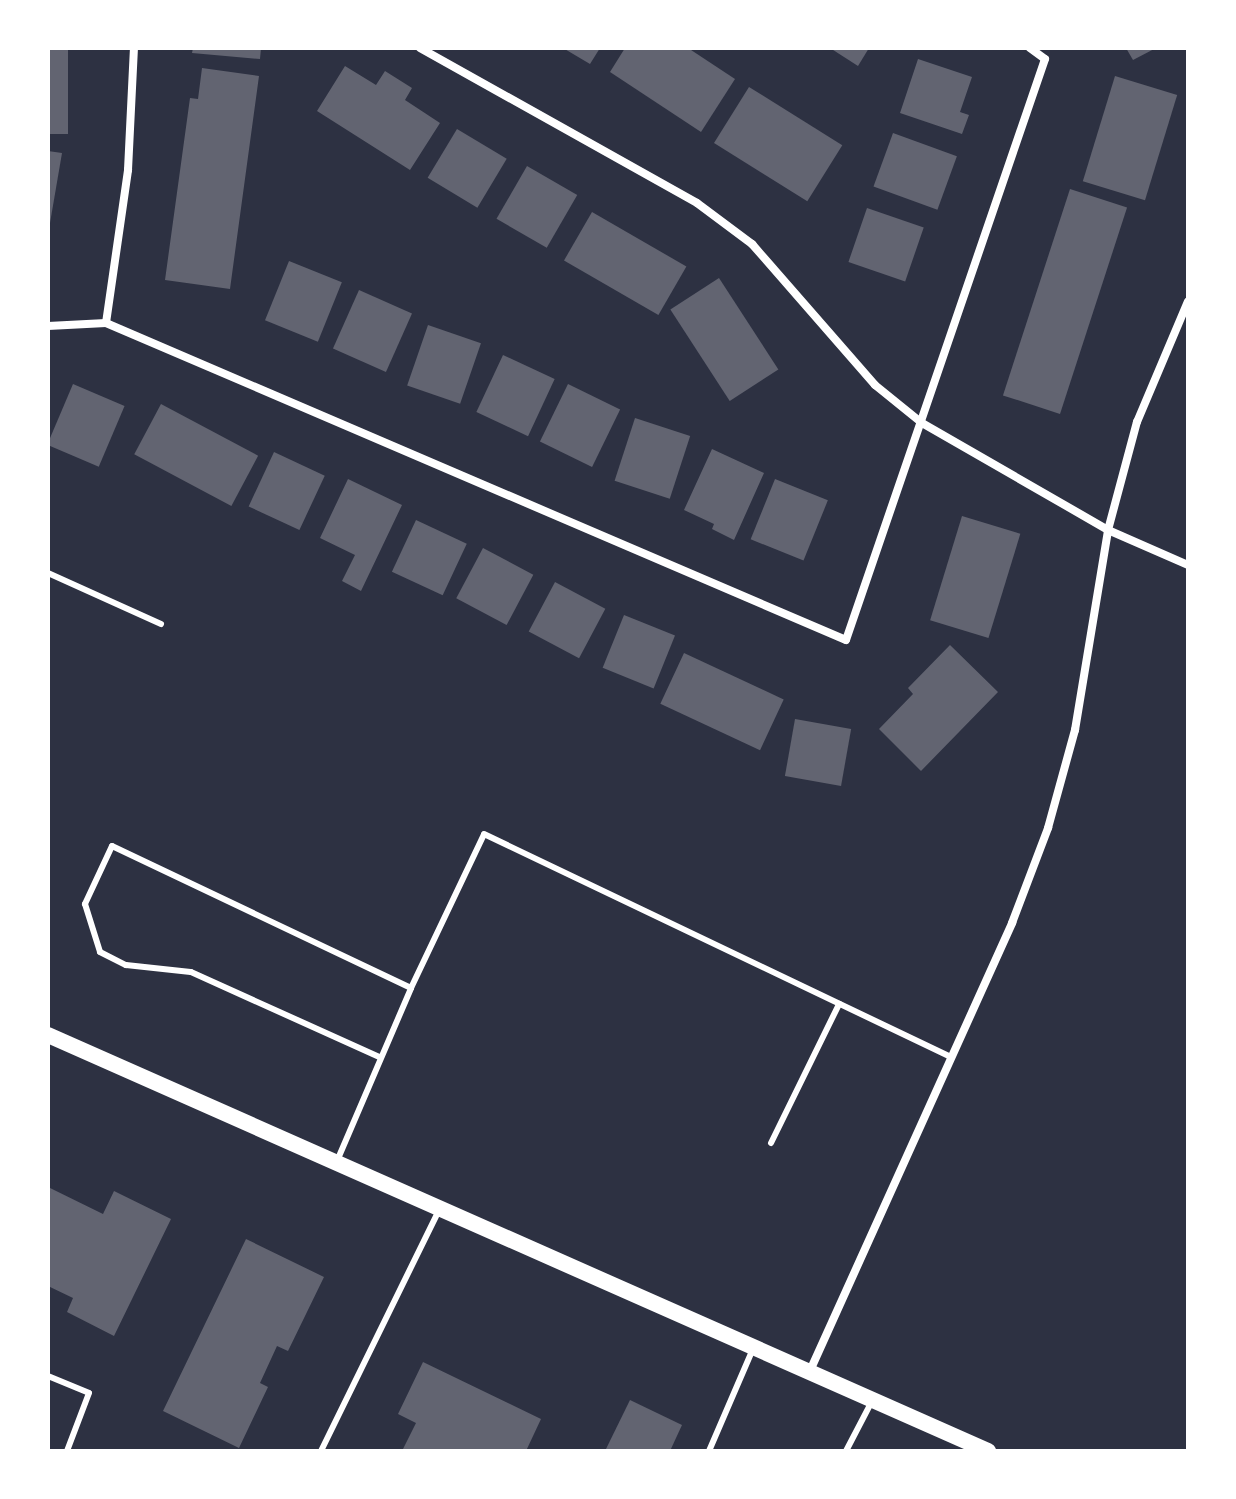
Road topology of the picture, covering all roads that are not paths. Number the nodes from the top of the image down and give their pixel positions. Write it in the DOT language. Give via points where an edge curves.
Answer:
graph roads {
  1 [pos="134,48"];
  2 [pos="420,48"];
  3 [pos="1030,48"];
  4 [pos="1188,301"];
  5 [pos="106,323"];
  6 [pos="48,326"];
  7 [pos="922,423"];
  8 [pos="1108,530"];
  9 [pos="1188,565"];
  10 [pos="48,573"];
  11 [pos="161,624"];
  12 [pos="411,988"];
  13 [pos="839,1004"];
  14 [pos="48,1035"];
  15 [pos="379,1057"];
  16 [pos="951,1057"];
  17 [pos="771,1143"];
  18 [pos="335,1164"];
  19 [pos="439,1210"];
  20 [pos="753,1349"];
  21 [pos="809,1373"];
  22 [pos="48,1376"];
  23 [pos="872,1401"];
  24 [pos="67,1451"];
  25 [pos="321,1451"];
  26 [pos="709,1451"];
  27 [pos="846,1451"];
  28 [pos="988,1451"];
  1 -- 5 [label="street" via="128,170"];
  2 -- 7 [label="street" via="697,203 752,244 875,385"];
  3 -- 7 [label="street" via="1045,59"];
  4 -- 8 [label="street" via="1137,422"];
  5 -- 6 [label="street"];
  5 -- 7 [label="street" via="846,640"];
  7 -- 8 [label="street"];
  8 -- 9 [label="street"];
  8 -- 16 [label="street" via="1075,730 1048,828"];
  10 -- 11 [label="lane"];
  12 -- 13 [label="lane" via="484,834"];
  12 -- 15 [label="lane"];
  12 -- 15 [label="lane" via="112,846 85,904 100,952 126,965 191,972"];
  13 -- 16 [label="lane"];
  13 -- 17 [label="lane"];
  14 -- 18 [label="main road"];
  15 -- 18 [label="lane"];
  16 -- 21 [label="street"];
  18 -- 19 [label="main road"];
  19 -- 20 [label="main road"];
  19 -- 25 [label="lane"];
  20 -- 21 [label="main road"];
  20 -- 26 [label="lane"];
  21 -- 23 [label="main road"];
  22 -- 24 [label="lane" via="89,1393"];
  23 -- 27 [label="lane"];
  23 -- 28 [label="main road"];
}
